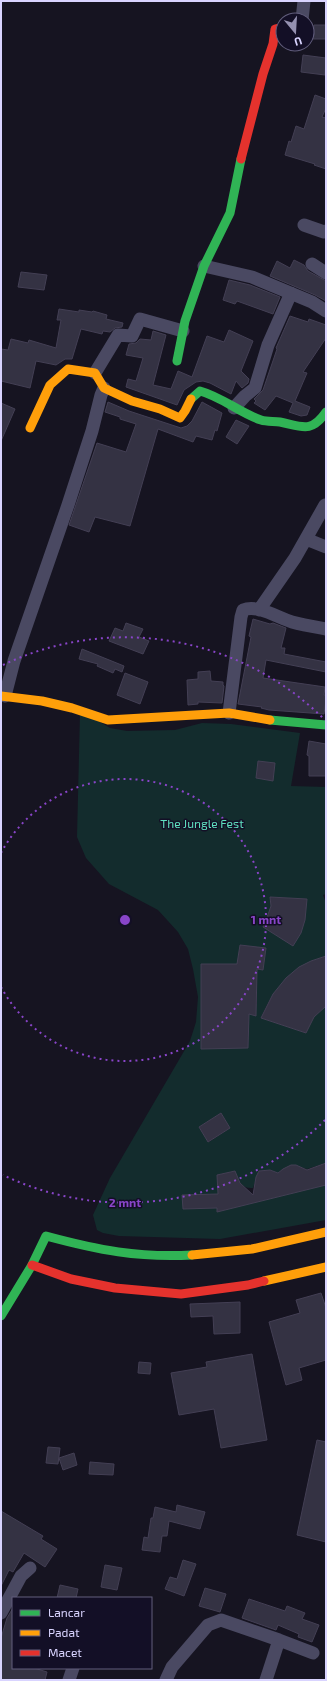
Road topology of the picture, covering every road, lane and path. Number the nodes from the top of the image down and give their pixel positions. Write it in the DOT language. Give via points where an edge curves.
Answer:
graph roads {
  1 [pos="304,1"];
  2 [pos="303,12"];
  3 [pos="275,29"];
  4 [pos="304,225"];
  5 [pos="326,231"];
  6 [pos="312,264"];
  7 [pos="204,266"];
  8 [pos="326,273"];
  9 [pos="291,293"];
  10 [pos="326,311"];
  11 [pos="183,331"];
  12 [pos="177,361"];
  13 [pos="95,373"];
  14 [pos="104,388"];
  15 [pos="234,408"];
  16 [pos="326,412"];
  17 [pos="30,428"];
  18 [pos="325,505"];
  19 [pos="306,539"];
  20 [pos="326,547"];
  21 [pos="259,610"];
  22 [pos="326,630"];
  23 [pos="3,696"];
  24 [pos="229,713"];
  25 [pos="326,725"];
  26 [pos="326,1232"];
  27 [pos="312,1236"];
  28 [pos="325,1243"];
  29 [pos="326,1261"];
  30 [pos="32,1265"];
  31 [pos="323,1268"];
  32 [pos="1,1316"];
  33 [pos="30,1568"];
  34 [pos="1,1613"];
  35 [pos="279,1640"];
  36 [pos="313,1653"];
  37 [pos="73,1669"];
  38 [pos="70,1680"];
  39 [pos="166,1680"];
  40 [pos="266,1680"];
  1 -- 2 [label="street"];
  3 -- 7 [label="street" via="238,170 230,213"];
  4 -- 5 [label="street"];
  6 -- 8 [label="street"];
  7 -- 9 [label="street" via="252,277"];
  7 -- 11 [label="street"];
  9 -- 10 [label="street"];
  9 -- 15 [label="street" via="268,345 255,388"];
  11 -- 12 [label="street"];
  11 -- 13 [label="street" via="140,319 132,336 118,335"];
  13 -- 14 [label="street"];
  13 -- 17 [label="street" via="68,369 57,378 50,385"];
  14 -- 15 [label="street" via="177,418 182,416 192,397 200,391"];
  14 -- 23 [label="street" via="66,513"];
  15 -- 16 [label="street" via="263,421 297,427 319,422"];
  18 -- 19 [label="street"];
  19 -- 20 [label="street"];
  19 -- 21 [label="street"];
  21 -- 22 [label="street" via="290,622"];
  21 -- 24 [label="street" via="246,609 241,617"];
  23 -- 24 [label="street" via="42,701 108,720"];
  24 -- 25 [label="street" via="268,720"];
  26 -- 27 [label="street"];
  27 -- 28 [label="street"];
  27 -- 30 [label="street" via="254,1248 183,1256 126,1254 46,1236"];
  29 -- 31 [label="street"];
  30 -- 31 [label="street" via="71,1279 115,1288 181,1294 248,1285"];
  30 -- 32 [label="street"];
  33 -- 34 [label="street" via="21,1576"];
  35 -- 36 [label="street"];
  35 -- 39 [label="street" via="223,1620 213,1622 172,1667"];
  35 -- 40 [label="street"];
  37 -- 38 [label="street"];
}
